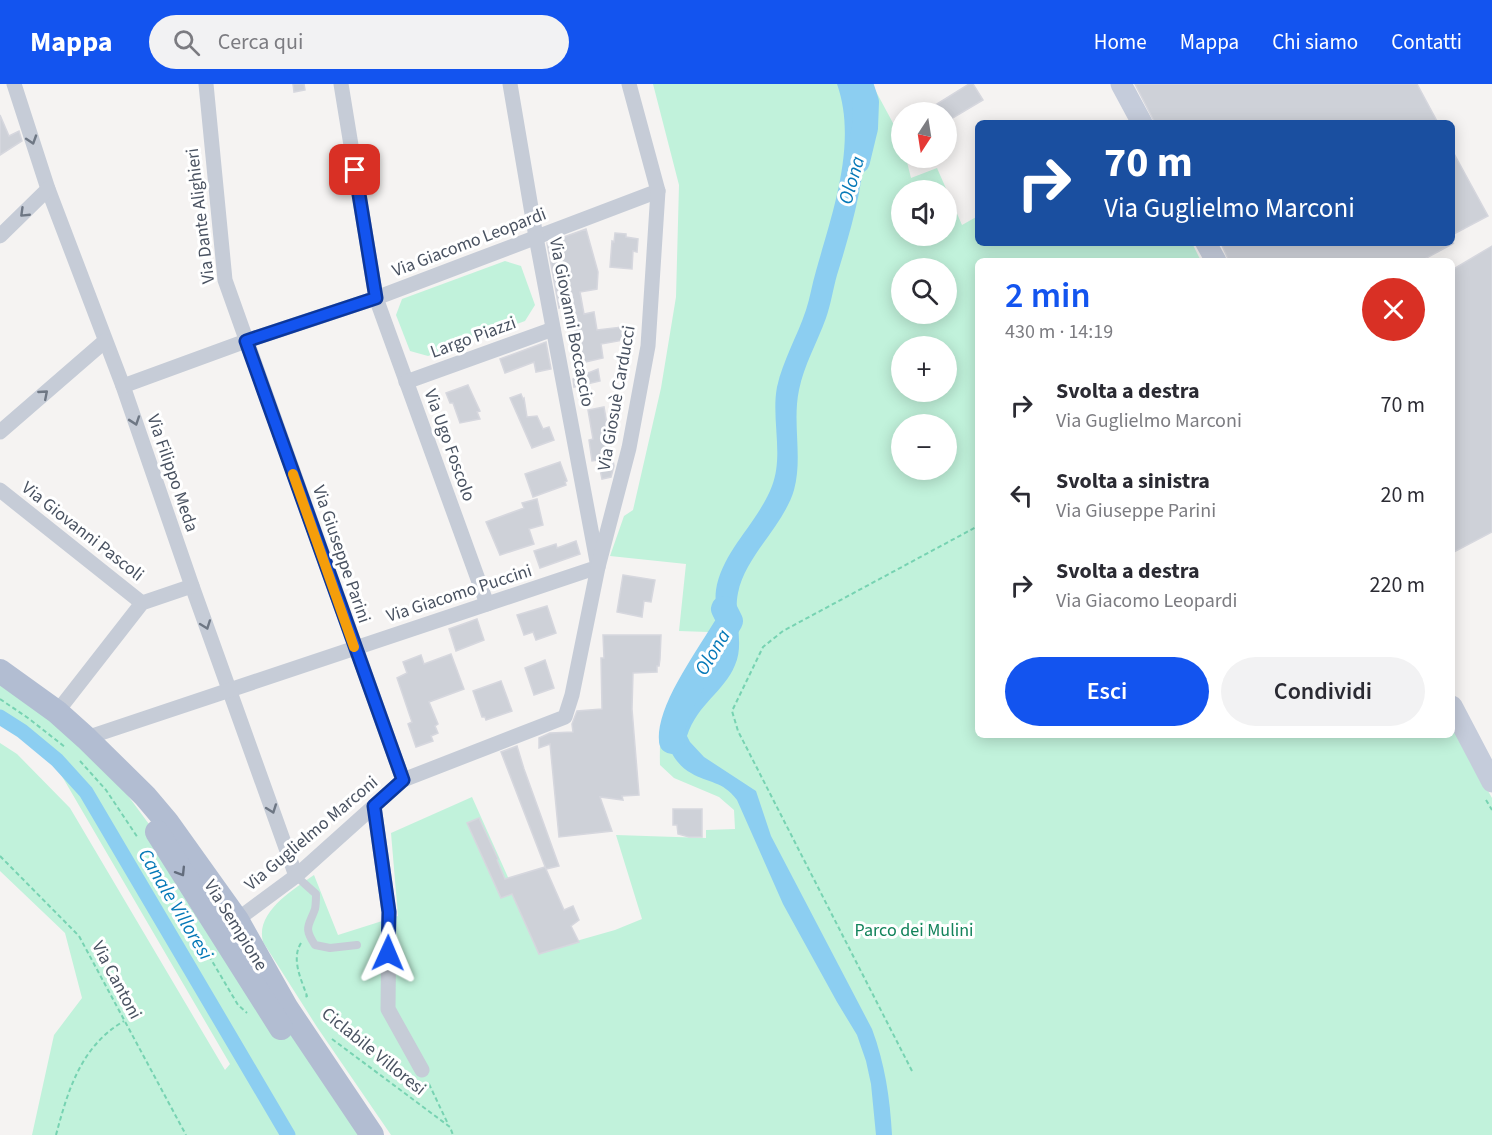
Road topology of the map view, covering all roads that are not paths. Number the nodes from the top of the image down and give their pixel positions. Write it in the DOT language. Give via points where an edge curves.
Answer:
graph roads {
  1 [pos="14,84"];
  2 [pos="206,84"];
  3 [pos="341,84"];
  4 [pos="510,84"];
  5 [pos="628,84"];
  6 [pos="1121,84"];
  7 [pos="1140,120"];
  8 [pos="48,189"];
  9 [pos="658,191"];
  10 [pos="0,236"];
  11 [pos="536,237"];
  12 [pos="376,298"];
  13 [pos="553,329"];
  14 [pos="105,340"];
  15 [pos="246,341"];
  16 [pos="406,382"];
  17 [pos="123,386"];
  18 [pos="0,432"];
  19 [pos="0,490"];
  20 [pos="598,567"];
  21 [pos="192,586"];
  22 [pos="142,603"];
  23 [pos="487,604"];
  24 [pos="354,648"];
  25 [pos="0,671"];
  26 [pos="230,690"];
  27 [pos="57,712"];
  28 [pos="1455,712"];
  29 [pos="565,717"];
  30 [pos="83,750"];
  31 [pos="403,780"];
  32 [pos="1492,782"];
  33 [pos="374,806"];
  34 [pos="296,876"];
  35 [pos="228,926"];
  36 [pos="357,945"];
  37 [pos="422,1070"];
  38 [pos="372,1135"];
  1 -- 8 [label="street, Via Filippo Meda, one-way"];
  2 -- 15 [label="street, Via Dante Alighieri" via="225,280"];
  3 -- 12 [label="street, Via Ugo Foscolo"];
  4 -- 11 [label="street, Via Giovanni Boccaccio"];
  5 -- 9 [label="street, Via Giosuè Carducci"];
  6 -- 7 [label="street"];
  8 -- 10 [label="street, one-way"];
  8 -- 14 [label="street, Via Filippo Meda"];
  9 -- 11 [label="street, Via Giacomo Leopardi"];
  9 -- 20 [label="street, Via Giosuè Carducci" via="648,346 629,448"];
  11 -- 12 [label="street, Via Giacomo Leopardi"];
  11 -- 13 [label="street, Via Giovanni Boccaccio"];
  12 -- 15 [label="street, Via Giacomo Leopardi"];
  12 -- 16 [label="street, Via Ugo Foscolo"];
  13 -- 16 [label="street, Largo Piazzi"];
  13 -- 20 [label="street, Via Giovanni Boccaccio"];
  14 -- 17 [label="street, Via Filippo Meda"];
  18 -- 14 [label="street, one-way"];
  15 -- 17 [label="street, Via Giacomo Leopardi"];
  15 -- 24 [label="street, Via Giuseppe Parini"];
  16 -- 23 [label="street, Via Ugo Foscolo"];
  17 -- 21 [label="street, Via Filippo Meda, one-way"];
  19 -- 22 [label="street, Via Giovanni Pascoli"];
  20 -- 23 [label="street, Via Giacomo Puccini"];
  20 -- 29 [label="street, Via Giosuè Carducci"];
  21 -- 22 [label="street"];
  21 -- 26 [label="street, Via Filippo Meda, one-way"];
  22 -- 27 [label="street"];
  23 -- 24 [label="street, Via Giacomo Puccini"];
  24 -- 26 [label="street, Via Giacomo Puccini"];
  24 -- 31 [label="street, Via Giuseppe Parini"];
  25 -- 27 [label="main road, Via Sempione"];
  26 -- 30 [label="street, Via Giacomo Puccini"];
  26 -- 34 [label="street, Via Filippo Meda, one-way"];
  27 -- 30 [label="main road, Via Sempione"];
  28 -- 32 [label="street"];
  29 -- 31 [label="street, Via Guglielmo Marconi"];
  30 -- 35 [label="main road, Via Sempione" via="139,803"];
  31 -- 33 [label="street, Via Guglielmo Marconi"];
  33 -- 34 [label="street, Via Guglielmo Marconi"];
  33 -- 37 [label="street" via="389,912 388,1009"];
  34 -- 35 [label="street, Via Guglielmo Marconi"];
  34 -- 36 [label="lane" via="316,894 308,923 308,934 315,945"];
  35 -- 38 [label="main road, Via Sempione" via="289,1040 354,1109"];
}
